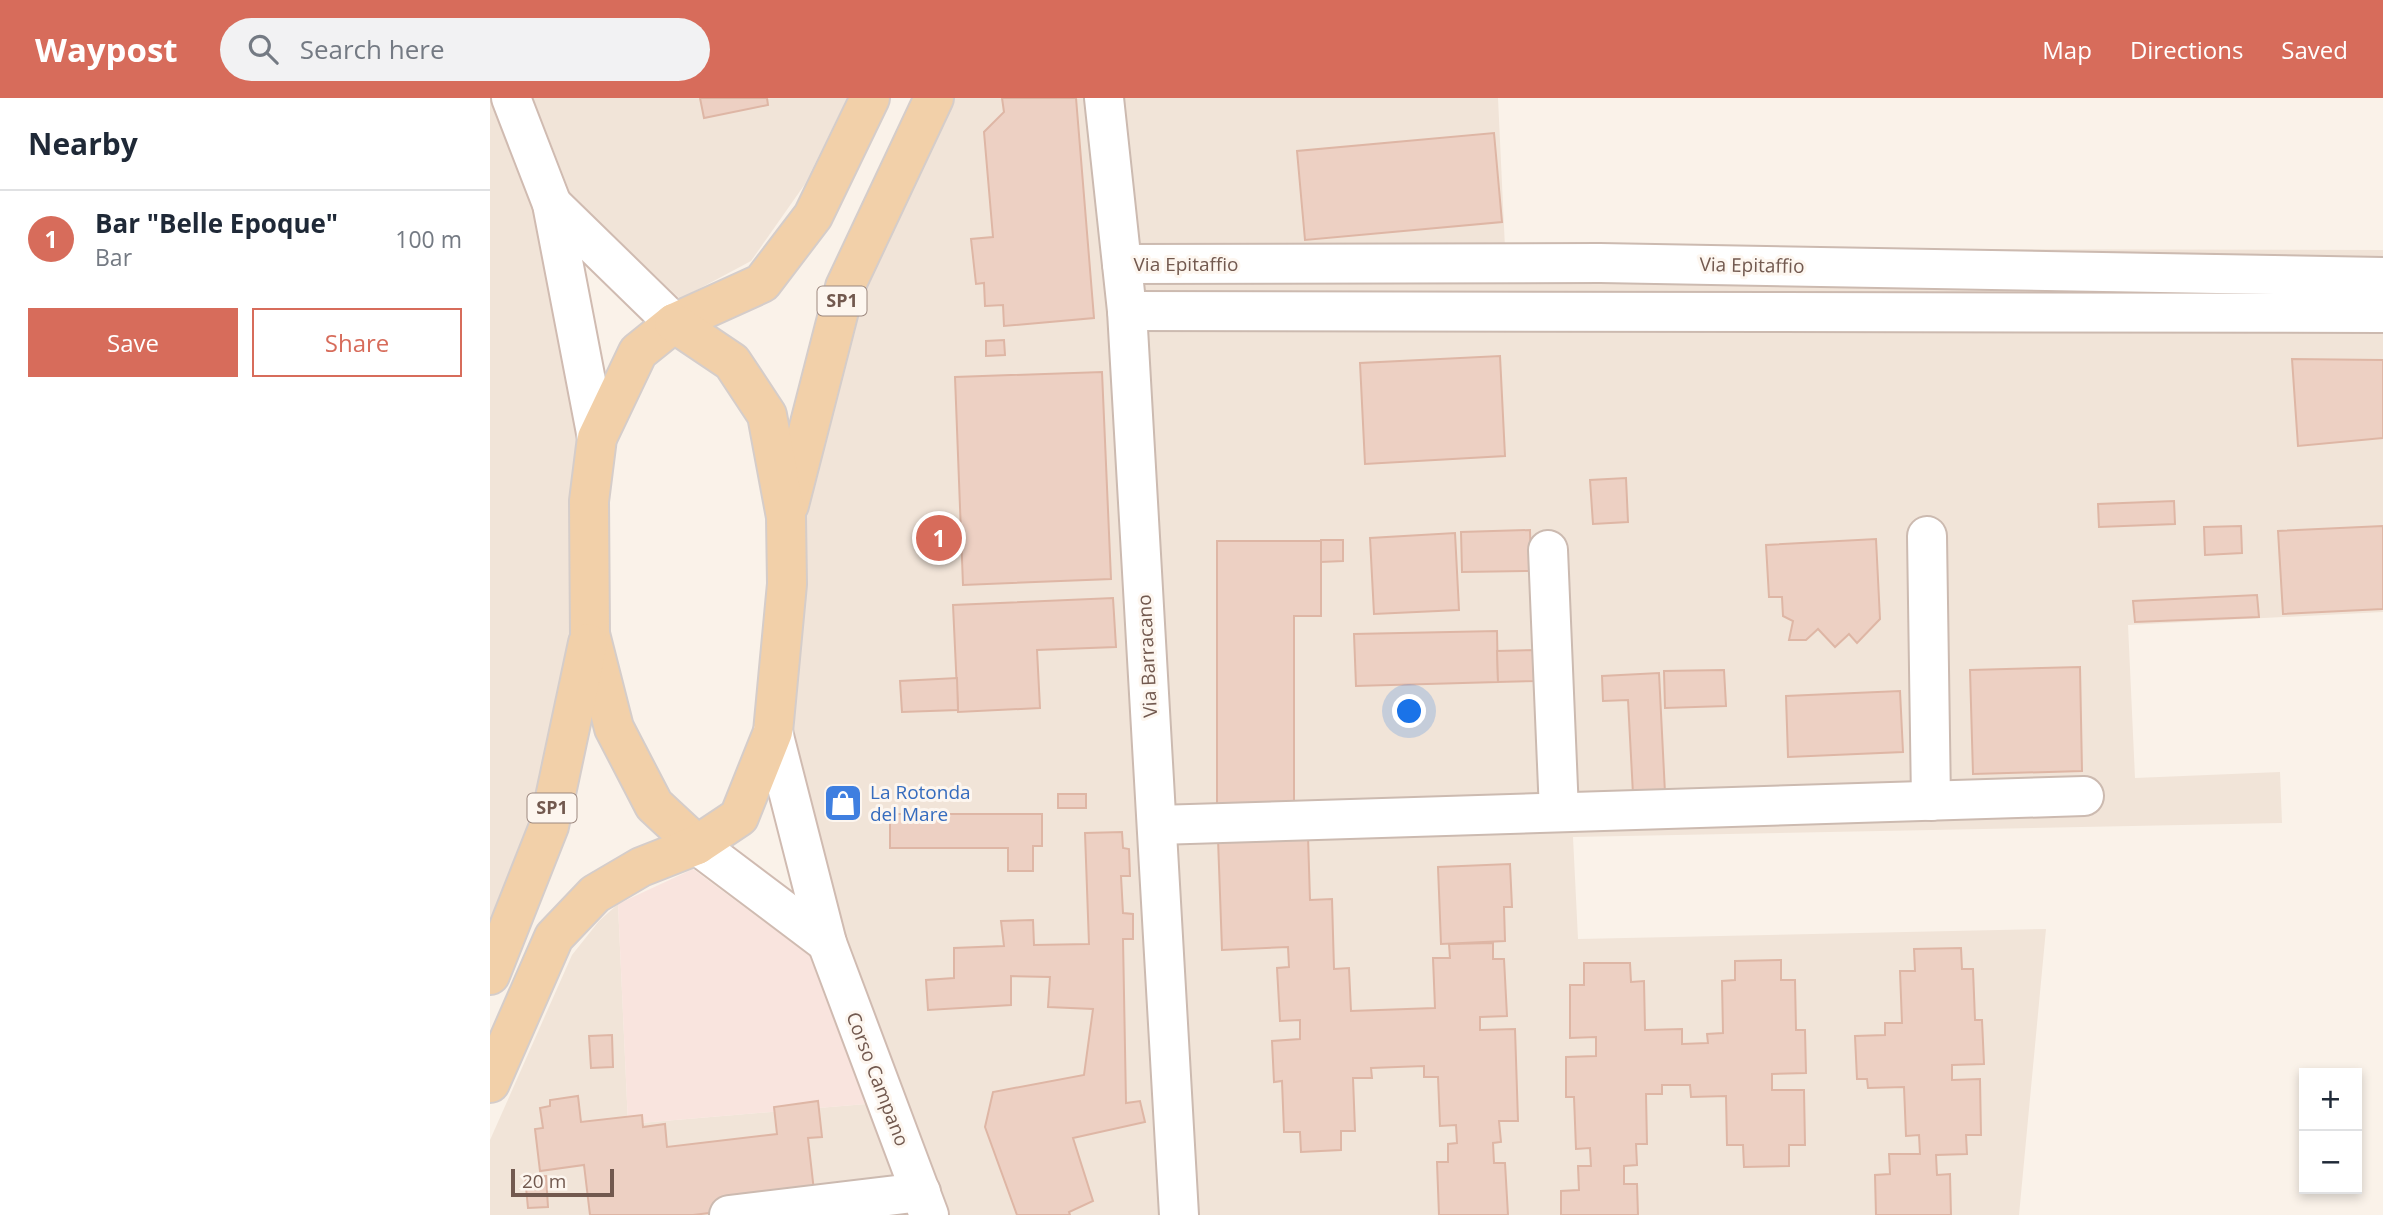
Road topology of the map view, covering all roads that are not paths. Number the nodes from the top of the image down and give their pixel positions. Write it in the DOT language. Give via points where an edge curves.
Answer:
graph roads {
  1 [pos="511,98"];
  2 [pos="870,98"];
  3 [pos="934,98"];
  4 [pos="1104,98"];
  5 [pos="552,204"];
  6 [pos="1122,264"];
  7 [pos="2383,277"];
  8 [pos="1127,311"];
  9 [pos="2383,313"];
  10 [pos="674,323"];
  11 [pos="597,438"];
  12 [pos="786,517"];
  13 [pos="1927,536"];
  14 [pos="1548,550"];
  15 [pos="590,634"];
  16 [pos="773,732"];
  17 [pos="2084,796"];
  18 [pos="1931,801"];
  19 [pos="1559,813"];
  20 [pos="1157,825"];
  21 [pos="697,845"];
  22 [pos="827,943"];
  23 [pos="490,975"];
  24 [pos="490,1083"];
  25 [pos="925,1204"];
  26 [pos="729,1215"];
  27 [pos="1179,1215"];
  1 -- 5 [label="street"];
  2 -- 10 [label="main road" via="813,216 762,283"];
  3 -- 12 [label="main road, SP1" via="845,288"];
  4 -- 6 [label="street, Via Barracano"];
  5 -- 10 [label="street"];
  5 -- 11 [label="street"];
  6 -- 7 [label="street, Via Epitaffio" via="1600,263"];
  6 -- 8 [label="street, Via Barracano"];
  8 -- 9 [label="street"];
  8 -- 20 [label="street, Via Barracano"];
  10 -- 11 [label="main road" via="638,352"];
  10 -- 12 [label="main road" via="732,362 767,415"];
  11 -- 15 [label="main road" via="589,500"];
  12 -- 16 [label="main road" via="787,584"];
  13 -- 18 [label="street"];
  14 -- 19 [label="street"];
  15 -- 21 [label="main road" via="614,728 654,805"];
  15 -- 23 [label="main road, SP1" via="549,826"];
  16 -- 21 [label="main road" via="739,817"];
  16 -- 22 [label="street, Corso Campano"];
  17 -- 18 [label="street"];
  18 -- 19 [label="street"];
  19 -- 20 [label="street"];
  20 -- 27 [label="street, Via Barracano"];
  21 -- 22 [label="street"];
  21 -- 24 [label="main road" via="641,867 595,894 554,937"];
  22 -- 25 [label="street, Corso Campano"];
  25 -- 26 [label="street"];
}
